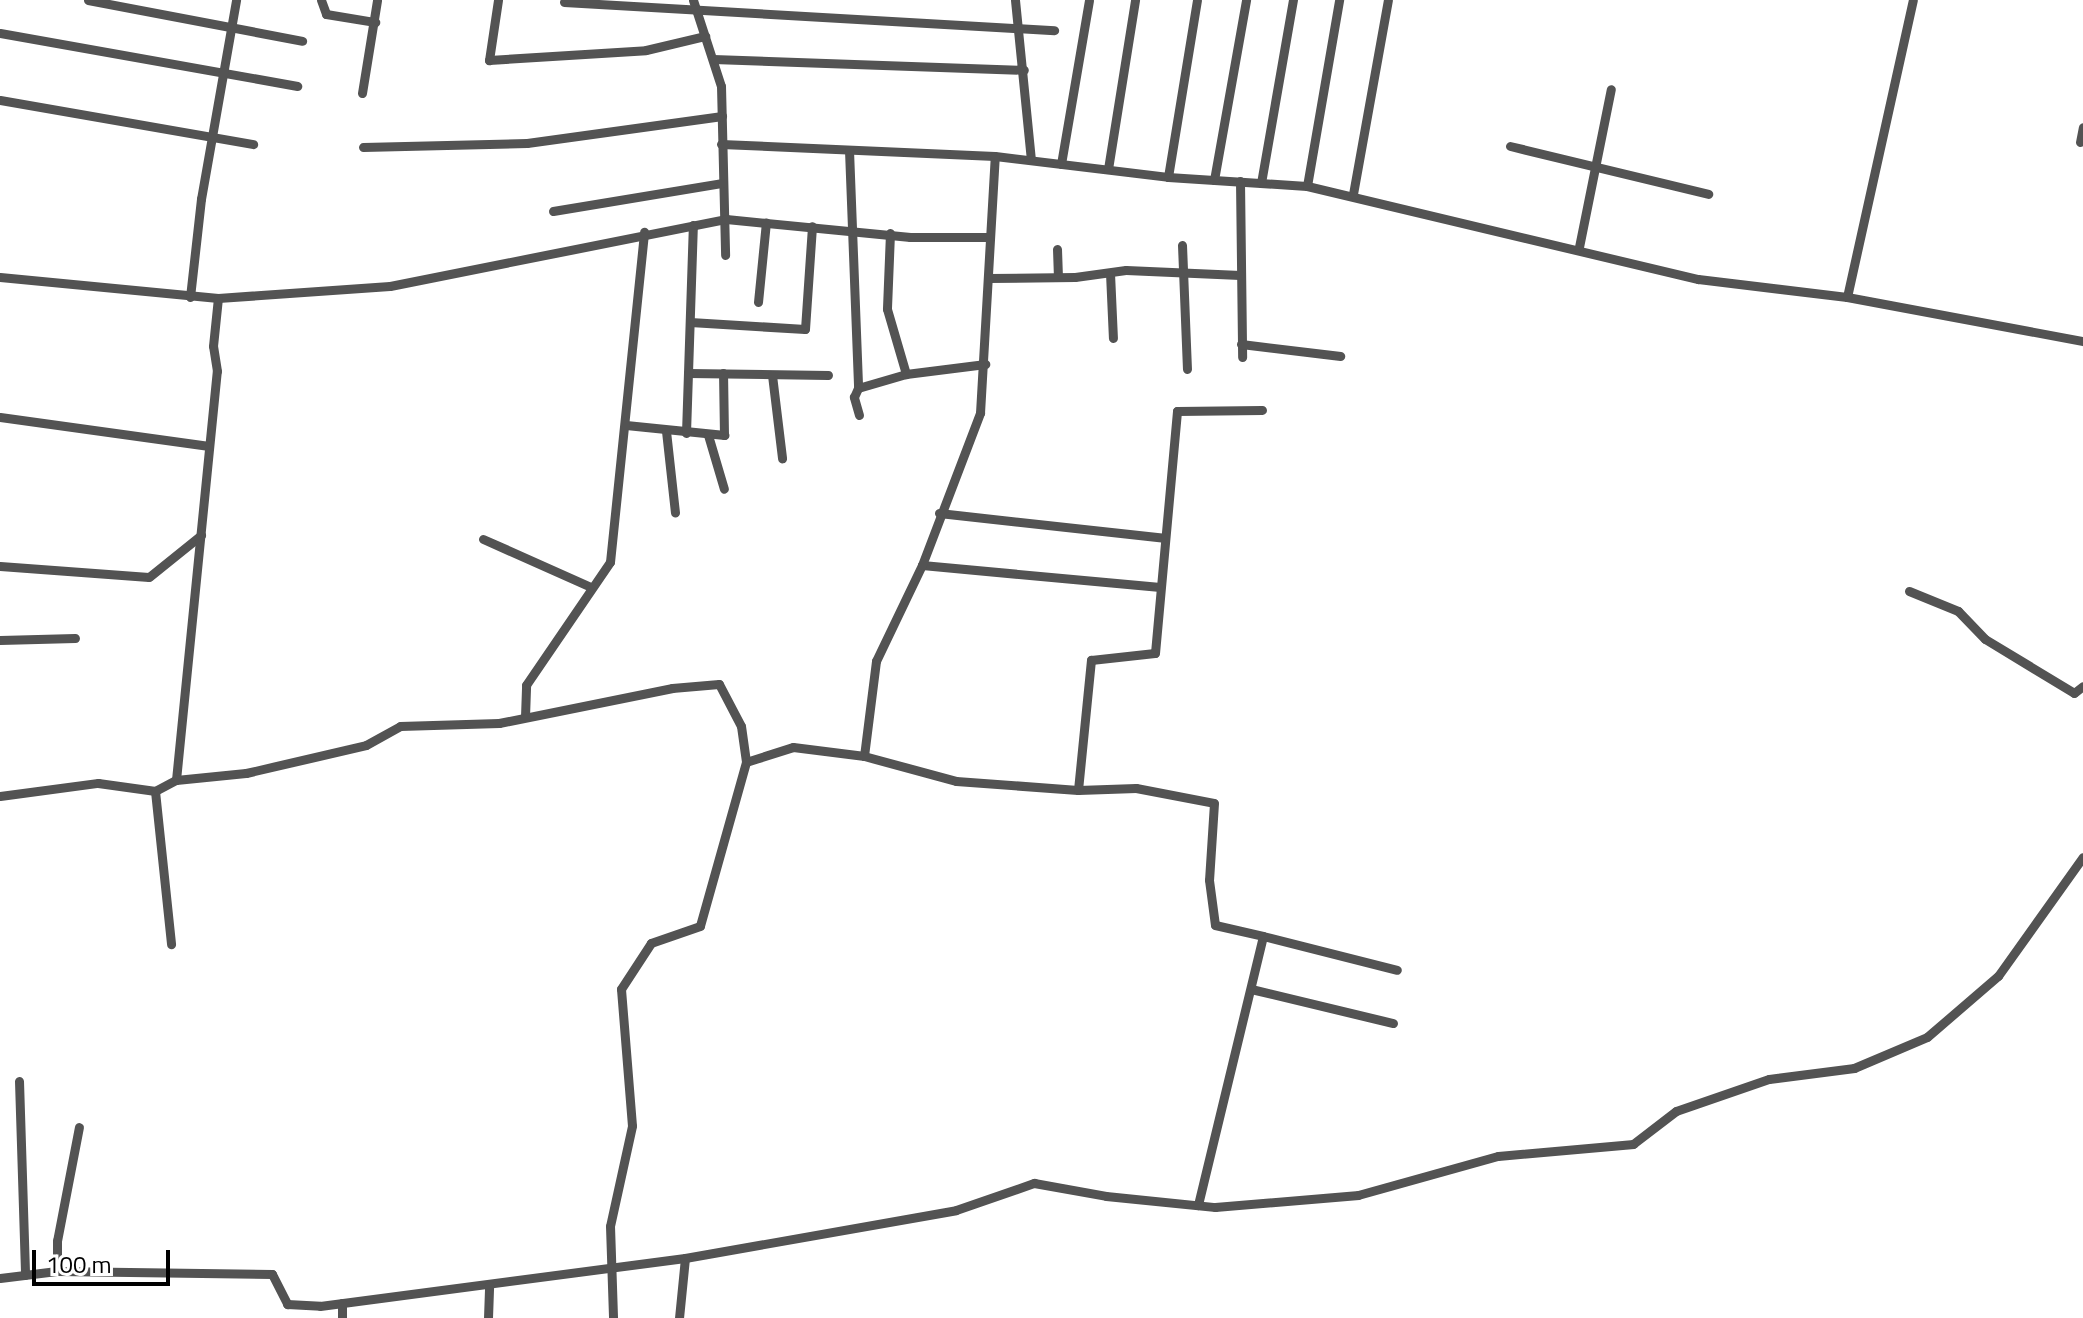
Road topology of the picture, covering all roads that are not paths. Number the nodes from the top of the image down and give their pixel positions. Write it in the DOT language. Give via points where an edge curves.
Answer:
graph roads {
  1 [pos="88,0"];
  2 [pos="236,0"];
  3 [pos="321,0"];
  4 [pos="377,0"];
  5 [pos="498,0"];
  6 [pos="1015,0"];
  7 [pos="1089,0"];
  8 [pos="1135,0"];
  9 [pos="1197,0"];
  10 [pos="1246,0"];
  11 [pos="1293,0"];
  12 [pos="1339,0"];
  13 [pos="1388,0"];
  14 [pos="1913,0"];
  15 [pos="564,2"];
  16 [pos="694,4"];
  17 [pos="375,22"];
  18 [pos="233,24"];
  19 [pos="1017,29"];
  20 [pos="1054,30"];
  21 [pos="0,33"];
  22 [pos="705,36"];
  23 [pos="302,41"];
  24 [pos="713,59"];
  25 [pos="1024,70"];
  26 [pos="224,75"];
  27 [pos="297,86"];
  28 [pos="1611,89"];
  29 [pos="362,93"];
  30 [pos="0,100"];
  31 [pos="722,116"];
  32 [pos="2083,127"];
  33 [pos="212,134"];
  34 [pos="2080,142"];
  35 [pos="253,144"];
  36 [pos="721,144"];
  37 [pos="1510,146"];
  38 [pos="363,147"];
  39 [pos="849,150"];
  40 [pos="995,156"];
  41 [pos="1031,159"];
  42 [pos="1061,164"];
  43 [pos="1595,167"];
  44 [pos="1108,169"];
  45 [pos="1168,177"];
  46 [pos="1214,180"];
  47 [pos="1240,181"];
  48 [pos="723,183"];
  49 [pos="1261,183"];
  50 [pos="1307,186"];
  51 [pos="1353,194"];
  52 [pos="1708,194"];
  53 [pos="553,211"];
  54 [pos="726,219"];
  55 [pos="766,222"];
  56 [pos="693,225"];
  57 [pos="812,226"];
  58 [pos="851,229"];
  59 [pos="644,232"];
  60 [pos="890,233"];
  61 [pos="989,237"];
  62 [pos="1182,245"];
  63 [pos="1579,247"];
  64 [pos="1057,249"];
  65 [pos="725,255"];
  66 [pos="1110,273"];
  67 [pos="1184,273"];
  68 [pos="1240,275"];
  69 [pos="0,277"];
  70 [pos="1058,277"];
  71 [pos="988,278"];
  72 [pos="190,297"];
  73 [pos="1847,297"];
  74 [pos="218,298"];
  75 [pos="758,302"];
  76 [pos="690,322"];
  77 [pos="1113,338"];
  78 [pos="2083,341"];
  79 [pos="1241,344"];
  80 [pos="1340,356"];
  81 [pos="1242,357"];
  82 [pos="985,364"];
  83 [pos="1187,369"];
  84 [pos="688,373"];
  85 [pos="723,373"];
  86 [pos="906,374"];
  87 [pos="772,375"];
  88 [pos="828,375"];
  89 [pos="858,388"];
  90 [pos="1262,410"];
  91 [pos="859,415"];
  92 [pos="0,417"];
  93 [pos="626,425"];
  94 [pos="666,431"];
  95 [pos="686,433"];
  96 [pos="708,435"];
  97 [pos="209,446"];
  98 [pos="782,458"];
  99 [pos="724,489"];
  100 [pos="675,513"];
  101 [pos="939,513"];
  102 [pos="201,535"];
  103 [pos="1164,538"];
  104 [pos="483,539"];
  105 [pos="922,565"];
  106 [pos="0,566"];
  107 [pos="591,587"];
  108 [pos="1160,587"];
  109 [pos="1909,591"];
  110 [pos="75,638"];
  111 [pos="0,640"];
  112 [pos="2083,686"];
  113 [pos="525,717"];
  114 [pos="864,756"];
  115 [pos="746,762"];
  116 [pos="176,780"];
  117 [pos="1078,790"];
  118 [pos="155,791"];
  119 [pos="0,796"];
  120 [pos="2083,857"];
  121 [pos="1263,936"];
  122 [pos="171,944"];
  123 [pos="1397,970"];
  124 [pos="1251,989"];
  125 [pos="1393,1023"];
  126 [pos="19,1081"];
  127 [pos="79,1127"];
  128 [pos="1198,1205"];
  129 [pos="685,1258"];
  130 [pos="613,1266"];
  131 [pos="57,1271"];
  132 [pos="25,1275"];
  133 [pos="0,1278"];
  134 [pos="489,1285"];
  135 [pos="342,1303"];
  136 [pos="342,1318"];
  137 [pos="488,1318"];
  138 [pos="613,1318"];
  139 [pos="679,1318"];
  1 -- 18 [label="street"];
  2 -- 18 [label="street"];
  3 -- 17 [label="street" via="326,14"];
  4 -- 17 [label="street"];
  5 -- 22 [label="street" via="489,60 646,50"];
  6 -- 19 [label="street"];
  7 -- 42 [label="street"];
  8 -- 44 [label="street"];
  9 -- 45 [label="street"];
  10 -- 46 [label="street"];
  11 -- 49 [label="street"];
  12 -- 50 [label="street"];
  13 -- 51 [label="street"];
  14 -- 73 [label="street"];
  15 -- 16 [label="street"];
  16 -- 19 [label="street"];
  16 -- 22 [label="street"];
  17 -- 29 [label="street"];
  18 -- 23 [label="street"];
  18 -- 26 [label="street"];
  19 -- 20 [label="street"];
  19 -- 25 [label="street"];
  21 -- 26 [label="street"];
  22 -- 24 [label="street"];
  24 -- 25 [label="street"];
  24 -- 31 [label="street"];
  25 -- 41 [label="street"];
  26 -- 27 [label="street"];
  26 -- 33 [label="street"];
  28 -- 43 [label="street"];
  30 -- 33 [label="street"];
  31 -- 36 [label="street"];
  31 -- 38 [label="street" via="527,143"];
  32 -- 34 [label="street"];
  33 -- 35 [label="street"];
  33 -- 72 [label="street"];
  36 -- 39 [label="street"];
  36 -- 48 [label="street"];
  37 -- 43 [label="street"];
  39 -- 40 [label="street"];
  39 -- 58 [label="street"];
  40 -- 41 [label="street"];
  40 -- 61 [label="street"];
  41 -- 42 [label="street"];
  42 -- 44 [label="street"];
  43 -- 52 [label="street"];
  43 -- 63 [label="street"];
  44 -- 45 [label="street"];
  45 -- 46 [label="street"];
  46 -- 47 [label="street"];
  47 -- 49 [label="street"];
  47 -- 68 [label="street"];
  48 -- 53 [label="street"];
  48 -- 54 [label="street"];
  49 -- 50 [label="street"];
  50 -- 51 [label="street"];
  51 -- 63 [label="street"];
  54 -- 55 [label="street"];
  54 -- 56 [label="street"];
  54 -- 65 [label="street"];
  55 -- 57 [label="street"];
  55 -- 75 [label="street"];
  56 -- 59 [label="street"];
  56 -- 76 [label="street"];
  57 -- 58 [label="street"];
  57 -- 76 [label="street" via="805,329"];
  58 -- 60 [label="street"];
  58 -- 89 [label="street"];
  59 -- 74 [label="street" via="517,264 390,286"];
  59 -- 93 [label="street"];
  60 -- 61 [label="street"];
  60 -- 86 [label="street" via="887,309"];
  61 -- 71 [label="street"];
  62 -- 67 [label="street"];
  63 -- 73 [label="street" via="1698,279"];
  64 -- 70 [label="street"];
  66 -- 67 [label="street"];
  66 -- 70 [label="street"];
  66 -- 77 [label="street"];
  67 -- 68 [label="street"];
  67 -- 83 [label="street"];
  68 -- 79 [label="street"];
  69 -- 72 [label="street"];
  70 -- 71 [label="street"];
  71 -- 82 [label="street"];
  72 -- 74 [label="street"];
  73 -- 78 [label="street"];
  74 -- 97 [label="street"];
  76 -- 84 [label="street"];
  79 -- 80 [label="street"];
  79 -- 81 [label="street"];
  82 -- 86 [label="street"];
  82 -- 101 [label="street" via="980,413"];
  84 -- 85 [label="street"];
  84 -- 95 [label="street"];
  85 -- 87 [label="street"];
  85 -- 96 [label="street" via="727,431"];
  86 -- 89 [label="street"];
  87 -- 88 [label="street"];
  87 -- 98 [label="street"];
  89 -- 91 [label="street" via="854,397"];
  90 -- 103 [label="street" via="1177,411"];
  92 -- 97 [label="street"];
  93 -- 94 [label="street"];
  93 -- 107 [label="street" via="612,554"];
  94 -- 95 [label="street"];
  94 -- 100 [label="street"];
  95 -- 96 [label="street"];
  96 -- 99 [label="street"];
  97 -- 102 [label="street"];
  101 -- 103 [label="street"];
  101 -- 105 [label="street"];
  102 -- 106 [label="street" via="149,577"];
  102 -- 116 [label="street"];
  103 -- 108 [label="street"];
  104 -- 107 [label="street"];
  105 -- 108 [label="street"];
  105 -- 114 [label="street" via="876,661"];
  107 -- 113 [label="street" via="526,685"];
  108 -- 117 [label="street" via="1153,656 1090,663"];
  109 -- 112 [label="street" via="1958,611 1985,639 2074,693"];
  110 -- 111 [label="street"];
  113 -- 115 [label="street" via="719,684 741,726"];
  113 -- 116 [label="street" via="400,726 366,745 246,773"];
  114 -- 115 [label="street" via="793,747"];
  114 -- 117 [label="street" via="956,781"];
  115 -- 130 [label="street" via="700,926 651,943 621,989 632,1126 610,1226"];
  116 -- 118 [label="street"];
  117 -- 121 [label="street" via="1136,788 1214,803 1209,880 1215,925"];
  118 -- 119 [label="street" via="98,783"];
  118 -- 122 [label="street"];
  120 -- 128 [label="street" via="1998,976 1927,1037 1854,1068 1769,1079 1676,1111 1633,1144 1498,1156 1358,1195"];
  121 -- 123 [label="street"];
  121 -- 124 [label="street"];
  124 -- 125 [label="street"];
  124 -- 128 [label="street"];
  126 -- 132 [label="street"];
  127 -- 131 [label="street" via="57,1241"];
  128 -- 129 [label="street" via="1034,1183 956,1210"];
  129 -- 130 [label="street"];
  129 -- 139 [label="street"];
  130 -- 134 [label="street"];
  130 -- 138 [label="street"];
  131 -- 132 [label="street"];
  131 -- 135 [label="street" via="272,1274 287,1304"];
  132 -- 133 [label="street"];
  134 -- 135 [label="street"];
  134 -- 137 [label="street"];
  135 -- 136 [label="street"];
}
